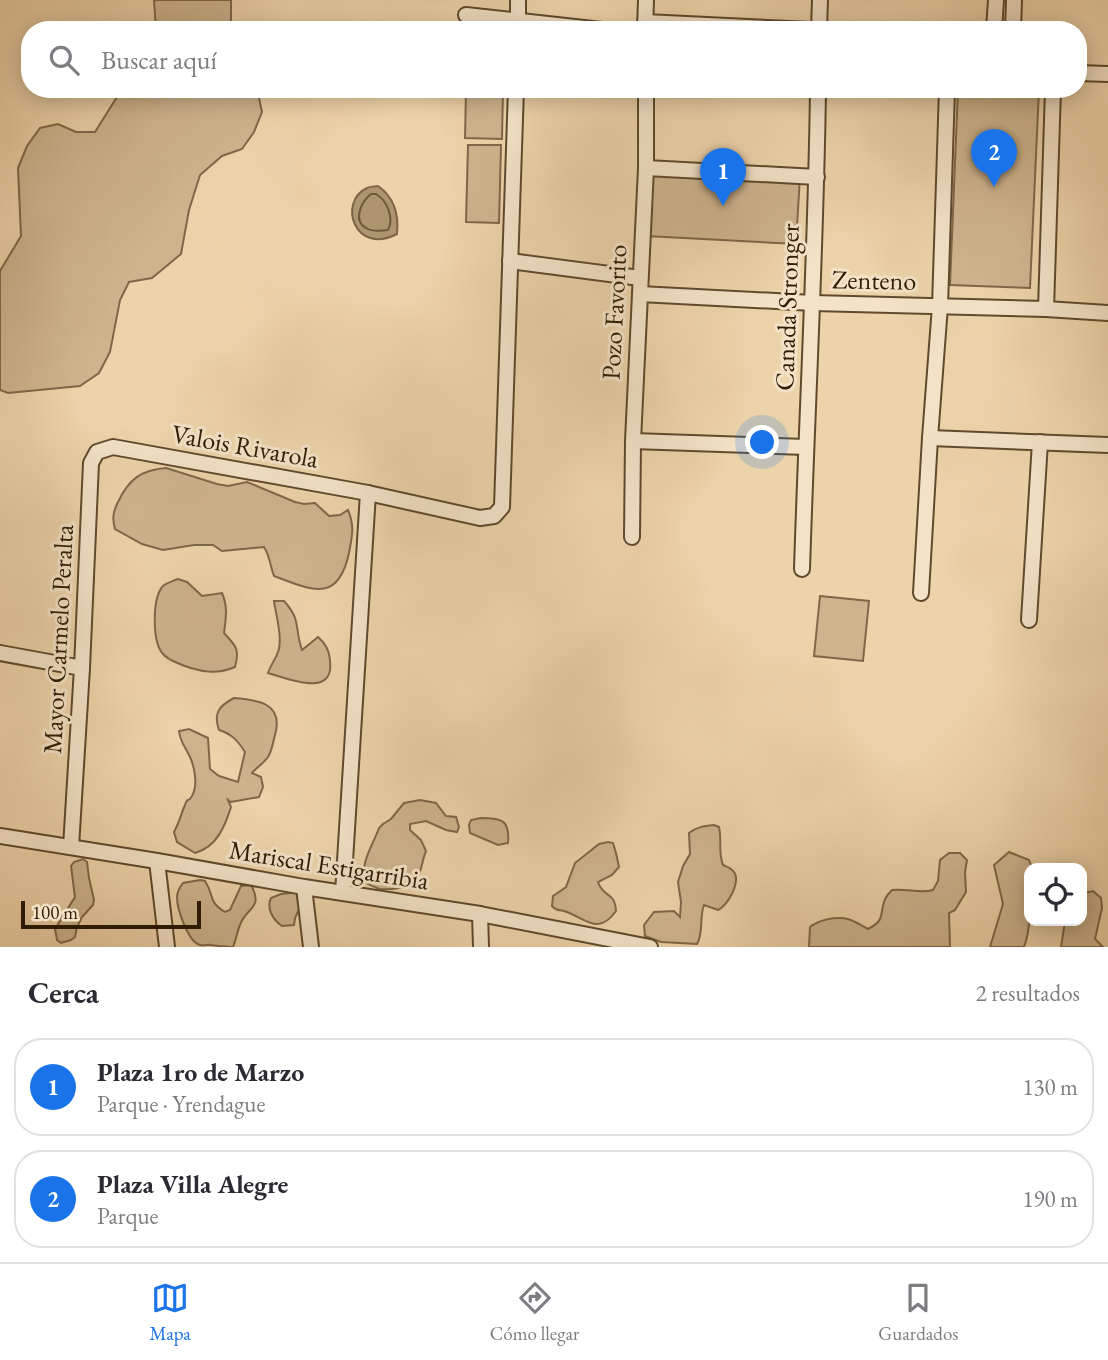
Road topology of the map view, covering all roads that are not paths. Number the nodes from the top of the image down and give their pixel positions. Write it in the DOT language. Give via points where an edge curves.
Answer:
graph roads {
  1 [pos="519,0"];
  2 [pos="646,0"];
  3 [pos="820,0"];
  4 [pos="996,0"];
  5 [pos="1014,0"];
  6 [pos="466,15"];
  7 [pos="494,21"];
  8 [pos="518,21"];
  9 [pos="645,21"];
  10 [pos="819,21"];
  11 [pos="995,21"];
  12 [pos="1013,21"];
  13 [pos="1087,73"];
  14 [pos="1108,74"];
  15 [pos="516,98"];
  16 [pos="646,98"];
  17 [pos="818,98"];
  18 [pos="947,98"];
  19 [pos="1053,98"];
  20 [pos="646,168"];
  21 [pos="817,177"];
  22 [pos="510,261"];
  23 [pos="640,278"];
  24 [pos="640,295"];
  25 [pos="813,303"];
  26 [pos="940,306"];
  27 [pos="1046,309"];
  28 [pos="1108,313"];
  29 [pos="930,438"];
  30 [pos="633,442"];
  31 [pos="1040,442"];
  32 [pos="1108,445"];
  33 [pos="113,447"];
  34 [pos="806,447"];
  35 [pos="369,493"];
  36 [pos="632,537"];
  37 [pos="802,569"];
  38 [pos="921,593"];
  39 [pos="1029,620"];
  40 [pos="0,653"];
  41 [pos="82,668"];
  42 [pos="0,836"];
  43 [pos="71,847"];
  44 [pos="157,861"];
  45 [pos="303,887"];
  46 [pos="343,892"];
  47 [pos="480,914"];
  48 [pos="167,947"];
  49 [pos="311,947"];
  50 [pos="481,947"];
  51 [pos="650,947"];
  1 -- 8 [label="street"];
  2 -- 9 [label="street"];
  3 -- 10 [label="street"];
  4 -- 11 [label="street"];
  5 -- 12 [label="street"];
  6 -- 7 [label="street"];
  13 -- 14 [label="street"];
  15 -- 22 [label="street"];
  16 -- 20 [label="street, Pozo Favorito"];
  17 -- 21 [label="street, Canada Stronger"];
  18 -- 26 [label="street"];
  19 -- 27 [label="street"];
  20 -- 21 [label="street"];
  20 -- 23 [label="street, Pozo Favorito"];
  21 -- 25 [label="street, Canada Stronger"];
  22 -- 23 [label="street"];
  22 -- 35 [label="street, Valois Rivarola" via="502,507 494,516 480,518"];
  23 -- 24 [label="street, Pozo Favorito"];
  24 -- 25 [label="street, Zenteno"];
  24 -- 30 [label="street, Pozo Favorito"];
  25 -- 26 [label="street, Zenteno"];
  25 -- 34 [label="street, Canada Stronger"];
  26 -- 27 [label="street, Zenteno"];
  26 -- 29 [label="street"];
  27 -- 28 [label="street, Zenteno"];
  29 -- 31 [label="street"];
  29 -- 38 [label="street"];
  30 -- 34 [label="street"];
  30 -- 36 [label="street, Pozo Favorito"];
  31 -- 32 [label="street"];
  31 -- 39 [label="street"];
  33 -- 35 [label="street, Valois Rivarola"];
  33 -- 41 [label="street, Mayor Carmelo Peralta" via="97,452 91,463"];
  34 -- 37 [label="street, Canada Stronger"];
  35 -- 46 [label="street"];
  40 -- 41 [label="street"];
  41 -- 43 [label="street, Mayor Carmelo Peralta"];
  42 -- 43 [label="street, Mariscal Estigarribia"];
  43 -- 44 [label="street, Mariscal Estigarribia"];
  44 -- 45 [label="street, Mariscal Estigarribia"];
  44 -- 48 [label="street"];
  45 -- 46 [label="street, Mariscal Estigarribia"];
  45 -- 49 [label="street"];
  46 -- 47 [label="street, Mariscal Estigarribia"];
  47 -- 50 [label="street"];
  47 -- 51 [label="street, Mariscal Estigarribia"];
}
